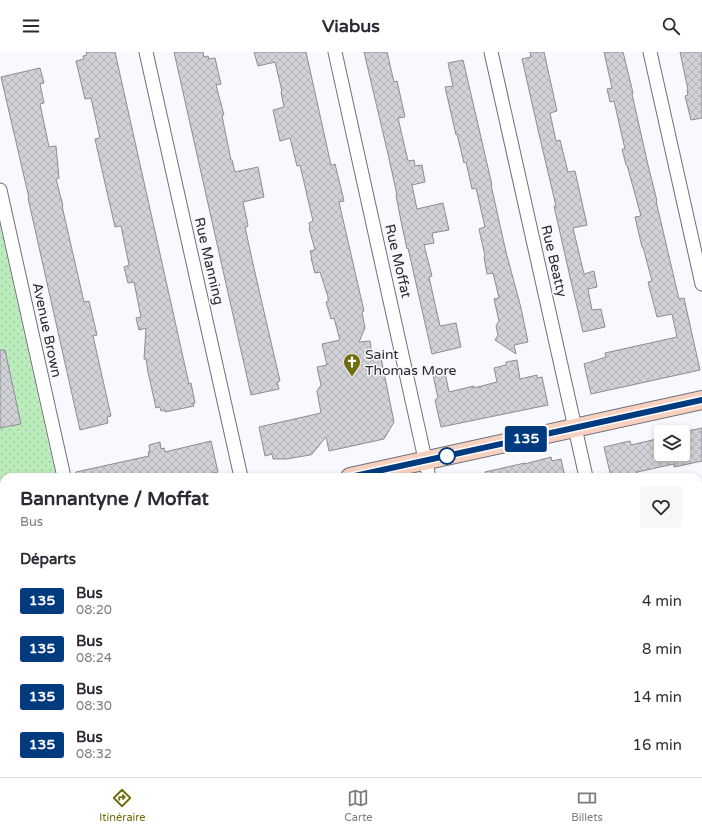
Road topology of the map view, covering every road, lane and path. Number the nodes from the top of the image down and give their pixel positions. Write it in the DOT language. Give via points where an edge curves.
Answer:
graph roads {
  1 [pos="146,52"];
  2 [pos="335,52"];
  3 [pos="491,52"];
  4 [pos="650,52"];
  5 [pos="0,190"];
  6 [pos="702,284"];
  7 [pos="702,400"];
  8 [pos="575,428"];
  9 [pos="427,469"];
  10 [pos="63,473"];
  11 [pos="240,473"];
  12 [pos="388,473"];
  13 [pos="585,473"];
  1 -- 11 [label="street, Rue Manning"];
  2 -- 9 [label="street, Rue Moffat"];
  3 -- 8 [label="street, Rue Beatty"];
  4 -- 6 [label="street"];
  5 -- 10 [label="street, Avenue Brown"];
  7 -- 8 [label="street"];
  8 -- 9 [label="street"];
  8 -- 13 [label="street, Rue Beatty"];
  9 -- 12 [label="street"];
}
